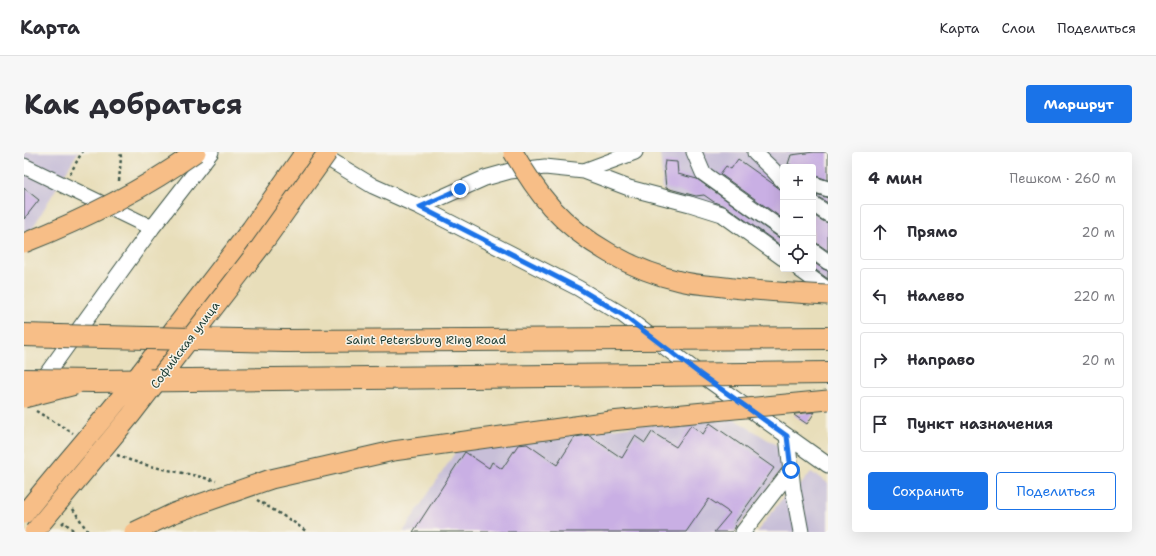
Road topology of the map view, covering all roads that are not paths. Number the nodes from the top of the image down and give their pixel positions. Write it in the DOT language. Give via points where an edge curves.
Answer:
graph roads {
  1 [pos="196,152"];
  2 [pos="211,152"];
  3 [pos="305,152"];
  4 [pos="317,152"];
  5 [pos="328,152"];
  6 [pos="513,152"];
  7 [pos="635,152"];
  8 [pos="694,152"];
  9 [pos="757,152"];
  10 [pos="24,166"];
  11 [pos="780,167"];
  12 [pos="584,171"];
  13 [pos="780,178"];
  14 [pos="816,185"];
  15 [pos="828,189"];
  16 [pos="816,206"];
  17 [pos="420,207"];
  18 [pos="828,214"];
  19 [pos="152,228"];
  20 [pos="780,228"];
  21 [pos="24,243"];
  22 [pos="816,253"];
  23 [pos="780,256"];
  24 [pos="828,262"];
  25 [pos="803,272"];
  26 [pos="828,290"];
  27 [pos="828,295"];
  28 [pos="24,335"];
  29 [pos="828,338"];
  30 [pos="828,373"];
  31 [pos="24,380"];
  32 [pos="93,381"];
  33 [pos="828,400"];
  34 [pos="26,404"];
  35 [pos="787,436"];
  36 [pos="828,465"];
  37 [pos="791,470"];
  38 [pos="45,487"];
  39 [pos="24,504"];
  40 [pos="24,514"];
  41 [pos="34,532"];
  42 [pos="134,532"];
  43 [pos="743,532"];
  44 [pos="801,532"];
  1 -- 21 [label="main road, bridge" via="127,196 68,226"];
  2 -- 19 [label="street"];
  3 -- 38 [label="main road, Софийская улица, bridge" via="251,229 112,410"];
  4 -- 17 [label="street" via="373,186"];
  5 -- 41 [label="main road, Софийская улица, bridge" via="259,249 131,415"];
  6 -- 27 [label="main road, bridge" via="529,179 551,207 573,228 607,252 643,270 680,282 755,291"];
  7 -- 12 [label="street"];
  8 -- 20 [label="street" via="703,172"];
  9 -- 11 [label="street"];
  9 -- 13 [label="street"];
  10 -- 19 [label="street"];
  12 -- 17 [label="street" via="545,167 510,171 485,178"];
  12 -- 23 [label="street" via="628,188 722,214"];
  14 -- 15 [label="street"];
  16 -- 18 [label="street"];
  17 -- 35 [label="street" via="578,288 623,315"];
  19 -- 34 [label="street"];
  22 -- 24 [label="street"];
  25 -- 26 [label="street"];
  28 -- 29 [label="highway, Saint Petersburg Ring Road, bridge" via="285,341"];
  30 -- 32 [label="highway, bridge"];
  31 -- 32 [label="highway, bridge"];
  32 -- 34 [label="main road, bridge"];
  33 -- 42 [label="main road, bridge" via="611,421 393,451 271,479 174,514"];
  35 -- 36 [label="street"];
  35 -- 37 [label="street"];
  37 -- 43 [label="street"];
  37 -- 44 [label="street"];
  38 -- 39 [label="main road, bridge"];
  38 -- 40 [label="main road, Софийская улица, bridge"];
}
